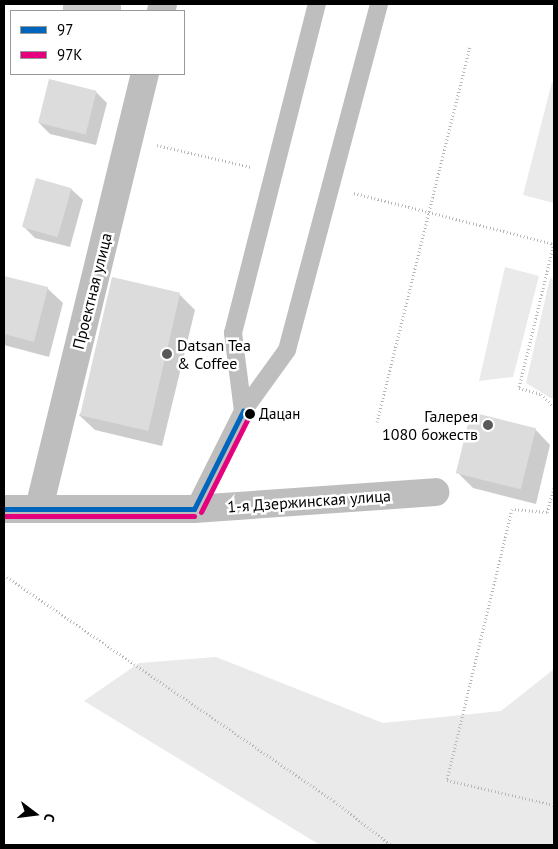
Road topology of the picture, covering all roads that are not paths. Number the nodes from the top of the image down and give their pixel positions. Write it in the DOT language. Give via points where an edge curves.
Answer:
graph roads {
  1 [pos="317,4"];
  2 [pos="379,4"];
  3 [pos="145,75"];
  4 [pos="243,411"];
  5 [pos="435,492"];
  6 [pos="39,508"];
  7 [pos="194,508"];
  8 [pos="4,509"];
  1 -- 4 [label="lane" via="233,333"];
  2 -- 4 [label="lane" via="287,350"];
  3 -- 6 [label="street, Проектная улица"];
  4 -- 7 [label="lane"];
  5 -- 7 [label="street, 1-я Дзержинская улица"];
  6 -- 7 [label="street, 1-я Дзержинская улица" via="76,512"];
  6 -- 8 [label="street, 1-я Дзержинская улица"];
}
